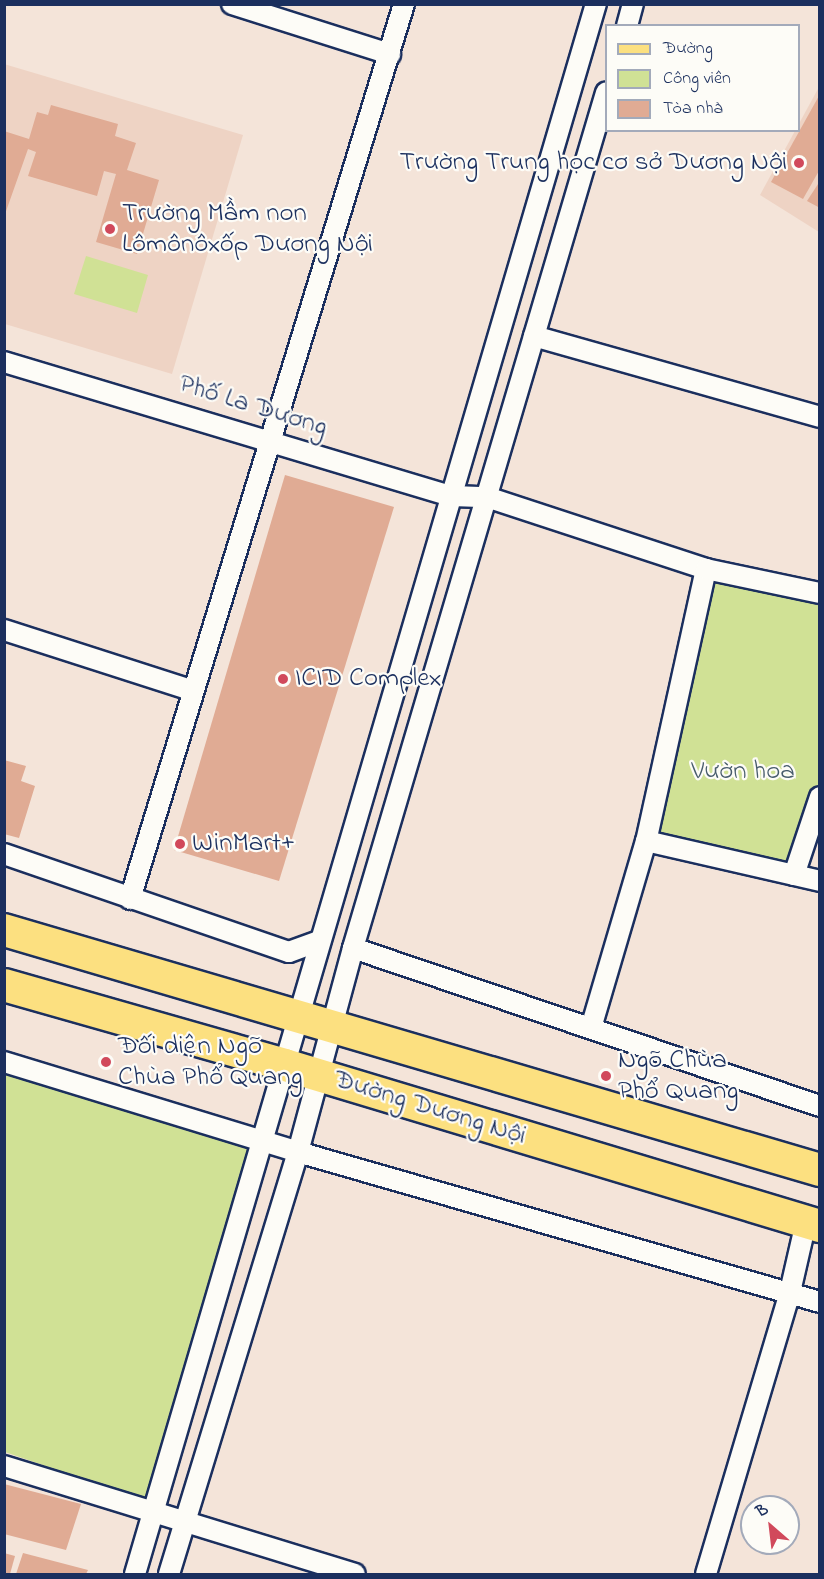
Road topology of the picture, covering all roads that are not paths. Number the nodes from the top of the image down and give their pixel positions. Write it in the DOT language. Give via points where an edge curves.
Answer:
graph roads {
  1 [pos="232,4"];
  2 [pos="404,4"];
  3 [pos="596,4"];
  4 [pos="633,4"];
  5 [pos="628,24"];
  6 [pos="390,54"];
  7 [pos="605,96"];
  8 [pos="534,336"];
  9 [pos="4,362"];
  10 [pos="819,417"];
  11 [pos="273,440"];
  12 [pos="452,495"];
  13 [pos="487,498"];
  14 [pos="706,569"];
  15 [pos="819,593"];
  16 [pos="4,630"];
  17 [pos="191,690"];
  18 [pos="819,797"];
  19 [pos="646,841"];
  20 [pos="4,854"];
  21 [pos="794,875"];
  22 [pos="819,881"];
  23 [pos="130,899"];
  24 [pos="4,930"];
  25 [pos="320,941"];
  26 [pos="353,948"];
  27 [pos="4,985"];
  28 [pos="298,1019"];
  29 [pos="591,1028"];
  30 [pos="331,1029"];
  31 [pos="4,1062"];
  32 [pos="285,1065"];
  33 [pos="319,1074"];
  34 [pos="819,1106"];
  35 [pos="260,1140"];
  36 [pos="298,1152"];
  37 [pos="819,1170"];
  38 [pos="813,1224"];
  39 [pos="790,1292"];
  40 [pos="819,1302"];
  41 [pos="4,1466"];
  42 [pos="154,1510"];
  43 [pos="184,1524"];
  44 [pos="135,1575"];
  45 [pos="169,1575"];
  46 [pos="356,1575"];
  47 [pos="706,1575"];
  1 -- 6 [label="street"];
  2 -- 6 [label="street"];
  3 -- 12 [label="street"];
  4 -- 5 [label="street"];
  6 -- 11 [label="street"];
  7 -- 8 [label="street"];
  8 -- 10 [label="street"];
  8 -- 13 [label="street"];
  9 -- 11 [label="street, Phố La Dương"];
  11 -- 12 [label="street, Phố La Dương"];
  11 -- 17 [label="street"];
  12 -- 13 [label="street, Phố La Dương"];
  12 -- 25 [label="street"];
  13 -- 14 [label="street, Phố La Dương"];
  13 -- 26 [label="street"];
  14 -- 15 [label="street, Phố La Dương"];
  14 -- 19 [label="street"];
  16 -- 17 [label="street"];
  17 -- 23 [label="street"];
  18 -- 21 [label="street"];
  19 -- 21 [label="street"];
  19 -- 29 [label="street"];
  20 -- 23 [label="street"];
  21 -- 22 [label="street"];
  23 -- 25 [label="street" via="289,952"];
  24 -- 28 [label="main road, Đường Dương Nội"];
  25 -- 28 [label="street"];
  26 -- 29 [label="street"];
  26 -- 30 [label="street"];
  27 -- 32 [label="main road, Đường Dương Nội"];
  28 -- 30 [label="main road, Đường Dương Nội"];
  28 -- 32 [label="street"];
  29 -- 34 [label="street"];
  30 -- 33 [label="street"];
  30 -- 37 [label="main road, Đường Dương Nội"];
  31 -- 35 [label="street"];
  32 -- 33 [label="main road, Đường Dương Nội"];
  32 -- 35 [label="street"];
  33 -- 36 [label="street"];
  33 -- 38 [label="main road, Đường Dương Nội"];
  35 -- 36 [label="street"];
  35 -- 42 [label="street"];
  36 -- 39 [label="street"];
  36 -- 43 [label="street"];
  38 -- 39 [label="street"];
  39 -- 40 [label="street"];
  39 -- 47 [label="street"];
  41 -- 42 [label="street"];
  42 -- 43 [label="street"];
  42 -- 44 [label="street"];
  43 -- 45 [label="street"];
  43 -- 46 [label="street"];
}
